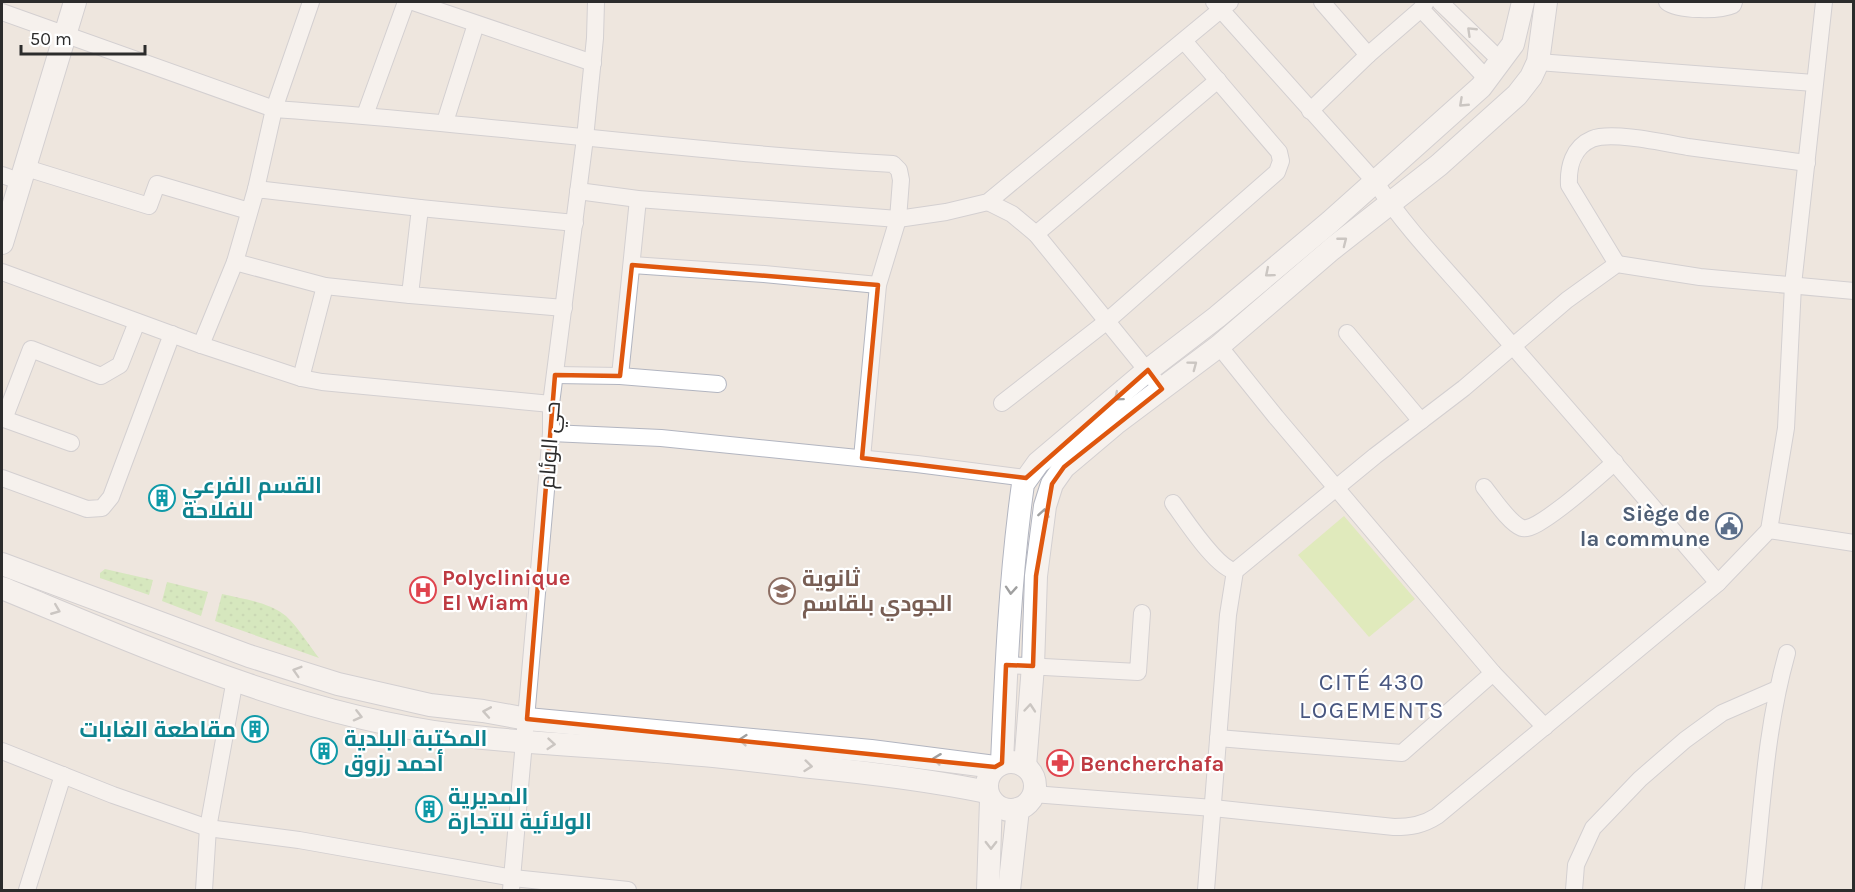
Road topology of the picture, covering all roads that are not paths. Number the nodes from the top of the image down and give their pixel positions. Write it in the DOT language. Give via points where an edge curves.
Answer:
graph roads {
  1 [pos="75,2"];
  2 [pos="311,2"];
  3 [pos="406,2"];
  4 [pos="413,2"];
  5 [pos="596,2"];
  6 [pos="1322,2"];
  7 [pos="1440,2"];
  8 [pos="1523,2"];
  9 [pos="1546,2"];
  10 [pos="1667,2"];
  11 [pos="1734,2"];
  12 [pos="1824,2"];
  13 [pos="1222,4"];
  14 [pos="1424,5"];
  15 [pos="2,12"];
  16 [pos="476,24"];
  17 [pos="65,35"];
  18 [pos="1184,41"];
  19 [pos="1368,55"];
  20 [pos="1501,61"];
  21 [pos="1538,62"];
  22 [pos="593,63"];
  23 [pos="1487,79"];
  24 [pos="1218,80"];
  25 [pos="1814,83"];
  26 [pos="274,109"];
  27 [pos="1310,111"];
  28 [pos="365,115"];
  29 [pos="445,122"];
  30 [pos="585,138"];
  31 [pos="1807,163"];
  32 [pos="15,175"];
  33 [pos="1376,183"];
  34 [pos="256,189"];
  35 [pos="578,191"];
  36 [pos="638,199"];
  37 [pos="988,202"];
  38 [pos="1389,204"];
  39 [pos="420,208"];
  40 [pos="249,211"];
  41 [pos="898,219"];
  42 [pos="575,223"];
  43 [pos="1036,234"];
  44 [pos="2,243"];
  45 [pos="235,262"];
  46 [pos="1617,264"];
  47 [pos="632,265"];
  48 [pos="2,272"];
  49 [pos="878,285"];
  50 [pos="1794,285"];
  51 [pos="325,286"];
  52 [pos="1854,291"];
  53 [pos="410,295"];
  54 [pos="564,309"];
  55 [pos="137,322"];
  56 [pos="1106,322"];
  57 [pos="1347,333"];
  58 [pos="172,334"];
  59 [pos="201,345"];
  60 [pos="1219,346"];
  61 [pos="1514,346"];
  62 [pos="1148,370"];
  63 [pos="555,375"];
  64 [pos="620,376"];
  65 [pos="301,378"];
  66 [pos="718,384"];
  67 [pos="1162,389"];
  68 [pos="1002,403"];
  69 [pos="551,404"];
  70 [pos="3,418"];
  71 [pos="1421,421"];
  72 [pos="551,433"];
  73 [pos="71,442"];
  74 [pos="862,458"];
  75 [pos="1615,462"];
  76 [pos="2,478"];
  77 [pos="1026,478"];
  78 [pos="1484,487"];
  79 [pos="1336,488"];
  80 [pos="1173,503"];
  81 [pos="1769,530"];
  82 [pos="1854,543"];
  83 [pos="2,564"];
  84 [pos="1235,571"];
  85 [pos="1718,583"];
  86 [pos="2,588"];
  87 [pos="1142,613"];
  88 [pos="1787,654"];
  89 [pos="1006,665"];
  90 [pos="1033,666"];
  91 [pos="1493,673"];
  92 [pos="235,680"];
  93 [pos="1777,689"];
  94 [pos="1545,727"];
  95 [pos="525,730"];
  96 [pos="1218,738"];
  97 [pos="2,751"];
  98 [pos="998,765"];
  99 [pos="1025,766"];
  100 [pos="63,775"];
  101 [pos="989,796"];
  102 [pos="1025,801"];
  103 [pos="1213,808"];
  104 [pos="208,828"];
  105 [pos="512,884"];
  106 [pos="27,891"];
  107 [pos="204,891"];
  108 [pos="628,891"];
  109 [pos="988,891"];
  110 [pos="1010,891"];
  111 [pos="1206,891"];
  112 [pos="1574,891"];
  113 [pos="1753,891"];
  1 -- 17 [label="street"];
  2 -- 26 [label="street"];
  3 -- 28 [label="street"];
  4 -- 16 [label="street"];
  5 -- 22 [label="street, حي الوئام"];
  6 -- 19 [label="street"];
  20 -- 7 [label="street, one-way"];
  8 -- 20 [label="street" via="1513,44"];
  9 -- 21 [label="street"];
  10 -- 11 [label="street" via="1688,8 1726,8"];
  12 -- 25 [label="street"];
  13 -- 18 [label="street"];
  13 -- 27 [label="street"];
  14 -- 19 [label="street"];
  14 -- 23 [label="street"];
  15 -- 17 [label="street"];
  16 -- 22 [label="street"];
  16 -- 29 [label="street"];
  17 -- 26 [label="street"];
  17 -- 32 [label="street"];
  18 -- 24 [label="street"];
  18 -- 37 [label="street"];
  19 -- 27 [label="street"];
  20 -- 23 [label="street"];
  21 -- 25 [label="street"];
  21 -- 38 [label="street" via="1509,103"];
  22 -- 30 [label="street, حي الوئام"];
  23 -- 33 [label="street, one-way"];
  24 -- 43 [label="street"];
  24 -- 56 [label="street" via="1278,152 1281,161 1277,172"];
  25 -- 31 [label="street"];
  26 -- 28 [label="street"];
  26 -- 34 [label="street"];
  27 -- 33 [label="street"];
  28 -- 29 [label="street"];
  29 -- 30 [label="street"];
  30 -- 35 [label="street, حي الوئام"];
  30 -- 41 [label="street" via="893,164 901,180"];
  31 -- 46 [label="street" via="1632,138 1593,139 1575,153 1568,171 1569,185"];
  31 -- 50 [label="street"];
  32 -- 40 [label="street" via="149,206 157,184"];
  32 -- 44 [label="street"];
  33 -- 38 [label="street"];
  33 -- 62 [label="street, one-way"];
  34 -- 39 [label="street"];
  34 -- 40 [label="street"];
  35 -- 36 [label="street"];
  35 -- 42 [label="street, حي الوئام"];
  36 -- 41 [label="street"];
  36 -- 47 [label="street"];
  37 -- 41 [label="street"];
  37 -- 43 [label="street" via="1012,214"];
  60 -- 38 [label="street, one-way"];
  38 -- 61 [label="street"];
  39 -- 42 [label="street"];
  39 -- 53 [label="street"];
  40 -- 45 [label="street"];
  41 -- 49 [label="street"];
  42 -- 54 [label="street, حي الوئام"];
  43 -- 56 [label="street"];
  45 -- 51 [label="street"];
  45 -- 59 [label="street"];
  46 -- 50 [label="street" via="1700,277"];
  46 -- 61 [label="street"];
  47 -- 49 [label="street"];
  47 -- 64 [label="street"];
  48 -- 55 [label="street"];
  49 -- 74 [label="street"];
  50 -- 52 [label="street"];
  50 -- 81 [label="street" via="1786,428"];
  51 -- 53 [label="street"];
  51 -- 65 [label="street"];
  53 -- 54 [label="street"];
  54 -- 63 [label="street, حي الوئام"];
  55 -- 58 [label="street"];
  55 -- 70 [label="street" via="120,364 101,376 31,349"];
  56 -- 62 [label="street"];
  56 -- 68 [label="street"];
  57 -- 71 [label="street"];
  58 -- 59 [label="street"];
  58 -- 76 [label="street" via="111,497 102,508 87,510"];
  59 -- 65 [label="street"];
  67 -- 60 [label="street, one-way"];
  60 -- 79 [label="street"];
  61 -- 71 [label="street"];
  61 -- 75 [label="street"];
  62 -- 67 [label="street"];
  62 -- 77 [label="street, one-way" via="1038,463"];
  63 -- 64 [label="street"];
  63 -- 69 [label="street, حي الوئام"];
  64 -- 66 [label="street"];
  65 -- 69 [label="street"];
  90 -- 67 [label="street, one-way" via="1036,576 1045,506 1052,484 1064,467"];
  69 -- 72 [label="street, حي الوئام"];
  70 -- 73 [label="street"];
  71 -- 79 [label="street"];
  72 -- 74 [label="street" via="661,438"];
  72 -- 95 [label="street, حي الوئام"];
  74 -- 77 [label="street"];
  75 -- 78 [label="street" via="1528,529 1512,520"];
  75 -- 85 [label="street"];
  77 -- 89 [label="street, one-way" via="1015,543"];
  79 -- 84 [label="street"];
  79 -- 91 [label="street"];
  80 -- 84 [label="street" via="1219,562"];
  81 -- 82 [label="street"];
  81 -- 85 [label="street"];
  95 -- 83 [label="street, one-way" via="483,711 430,705 338,684 249,656"];
  84 -- 96 [label="street"];
  85 -- 94 [label="street"];
  86 -- 92 [label="street, one-way"];
  87 -- 90 [label="street" via="1138,672"];
  88 -- 93 [label="street"];
  89 -- 90 [label="street"];
  89 -- 98 [label="street"];
  99 -- 90 [label="street, one-way"];
  91 -- 94 [label="street"];
  91 -- 96 [label="street" via="1402,753"];
  92 -- 95 [label="street, one-way" via="309,704 454,735"];
  92 -- 104 [label="street"];
  93 -- 112 [label="street" via="1722,713 1641,778 1593,828 1576,865"];
  93 -- 113 [label="street" via="1766,755"];
  94 -- 103 [label="street" via="1437,816 1411,827"];
  98 -- 95 [label="street, one-way" via="871,751"];
  95 -- 101 [label="street, one-way" via="680,753 856,771"];
  95 -- 105 [label="street, حي الوئام"];
  96 -- 103 [label="street"];
  97 -- 100 [label="street"];
  98 -- 99 [label="street" via="1010,761"];
  98 -- 101 [label="street" via="987,779"];
  99 -- 102 [label="street" via="1034,779"];
  100 -- 104 [label="street"];
  100 -- 106 [label="street"];
  101 -- 102 [label="street" via="1003,808"];
  101 -- 109 [label="street, one-way"];
  102 -- 103 [label="street"];
  102 -- 110 [label="street"];
  103 -- 111 [label="street"];
  104 -- 105 [label="street" via="298,840"];
  104 -- 107 [label="street"];
  105 -- 108 [label="street"];
}
